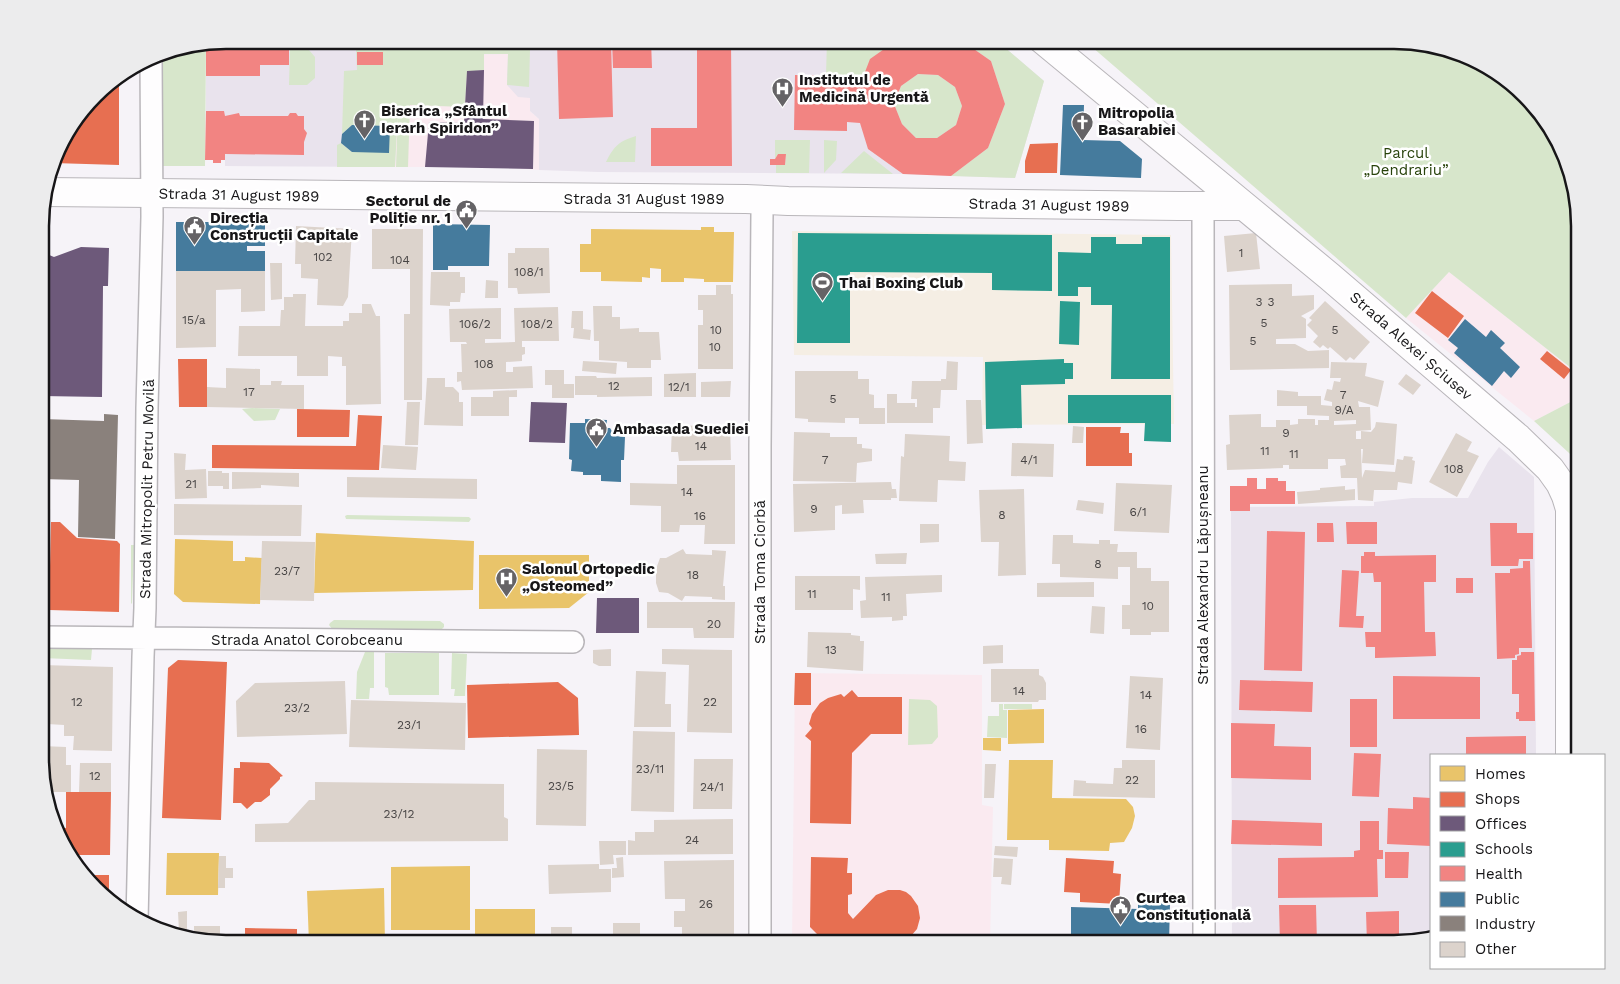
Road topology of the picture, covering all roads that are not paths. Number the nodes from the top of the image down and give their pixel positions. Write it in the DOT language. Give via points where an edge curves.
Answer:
graph roads {
  1 [pos="1055,49"];
  2 [pos="151,65"];
  3 [pos="52,192"];
  4 [pos="152,194"];
  5 [pos="761,200"];
  6 [pos="1203,206"];
  7 [pos="1243,206"];
  8 [pos="49,637"];
  9 [pos="144,638"];
  10 [pos="573,642"];
  11 [pos="1570,754"];
  12 [pos="138,912"];
  13 [pos="760,935"];
  14 [pos="1204,935"];
  1 -- 7 [label="street, Strada Alexei Șciusev"];
  2 -- 4 [label="street, Strada Mitropolit Petru Movilă"];
  3 -- 4 [label="street, Strada 31 August 1989"];
  4 -- 5 [label="street, Strada 31 August 1989"];
  4 -- 9 [label="street, Strada Mitropolit Petru Movilă"];
  5 -- 6 [label="street, Strada 31 August 1989"];
  5 -- 13 [label="street, Strada Toma Ciorbă"];
  6 -- 7 [label="street, Strada 31 August 1989"];
  6 -- 14 [label="street, Strada Alexandru Lăpușneanu"];
  7 -- 11 [label="street, Strada Alexei Șciusev" via="1330,276 1518,438 1560,483 1570,509"];
  8 -- 9 [label="street, Strada Anatol Corobceanu"];
  9 -- 10 [label="street, Strada Anatol Corobceanu"];
  9 -- 12 [label="street, Strada Mitropolit Petru Movilă"];
}
